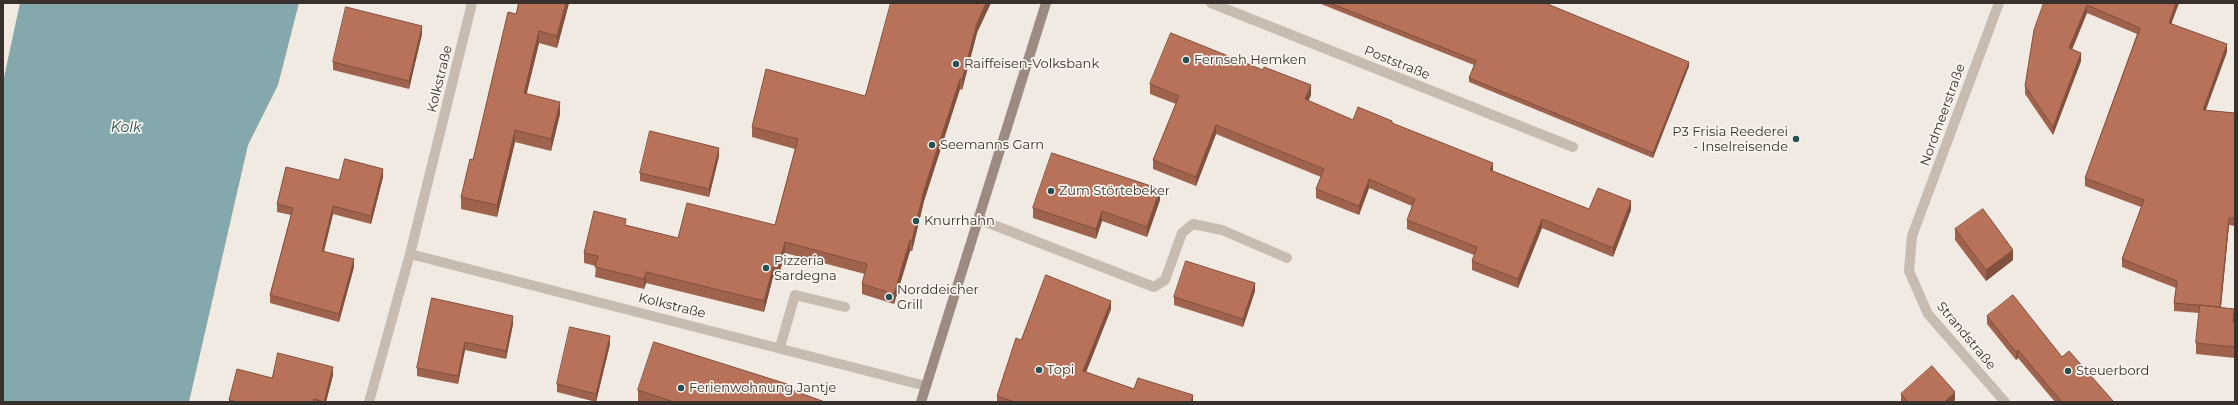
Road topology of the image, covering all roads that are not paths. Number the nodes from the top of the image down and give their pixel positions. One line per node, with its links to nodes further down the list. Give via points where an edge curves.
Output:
1 (472, 3): 8 (street, Kolkstraße)
2 (1046, 3): 6 (street)
3 (1211, 3): 5 (street, Poststraße)
4 (1999, 3): 7 (street, Nordmeerstraße)
5 (1573, 147)
6 (978, 219): 9 (street, via 1154,287 1165,280 1182,233 1193,224 1222,230); 12 (street)
7 (1912, 236): 15 (street, Strandstraße, via 1909,271 1928,314)
8 (410, 254): 11 (street, Kolkstraße); 13 (street, Kolkstraße)
9 (1287, 258)
10 (845, 307): 11 (street, via 795,295)
11 (780, 347): 12 (street, Kolkstraße)
12 (926, 386): 14 (street)
13 (368, 402)
14 (921, 402)
15 (2006, 402)

